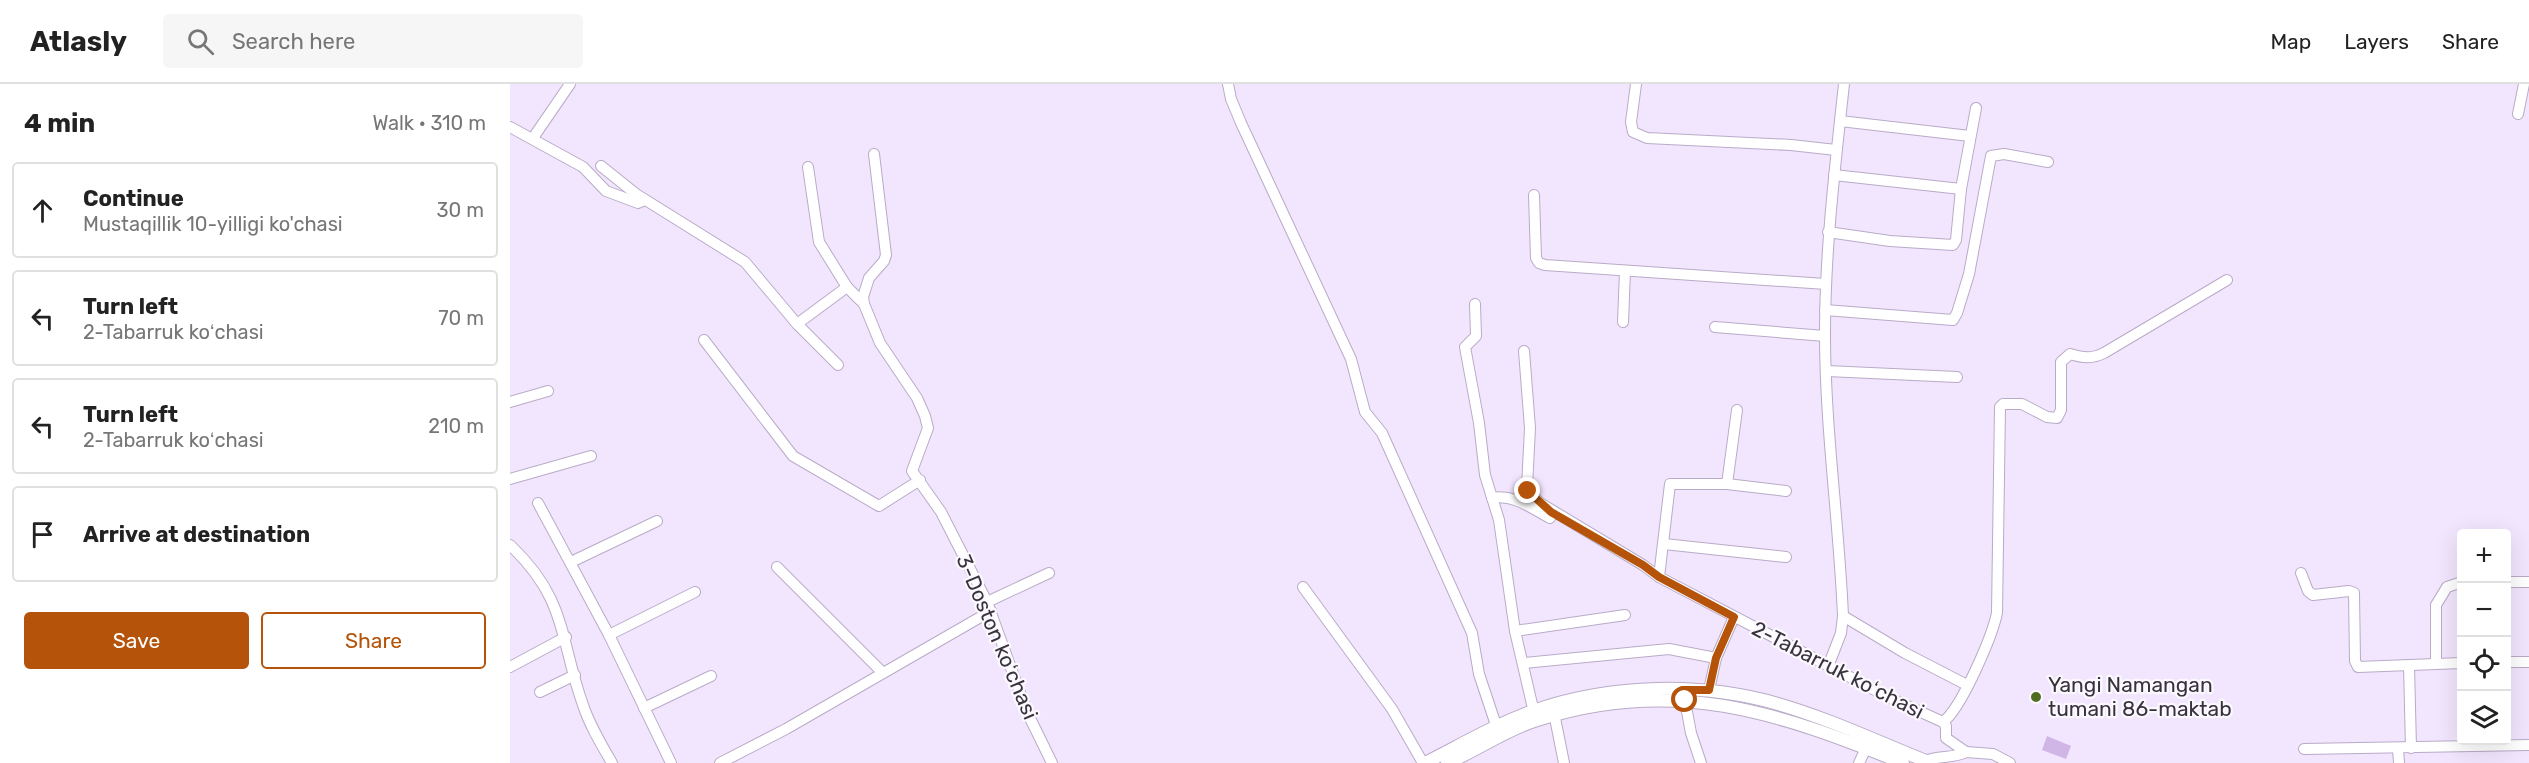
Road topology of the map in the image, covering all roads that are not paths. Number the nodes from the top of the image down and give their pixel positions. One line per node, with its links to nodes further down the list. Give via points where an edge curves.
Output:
1 (570, 84): 11 (street)
2 (1228, 84): 92 (street, via 1241,123 1351,360 1365,412 1382,433 1472,633 1479,674)
3 (1636, 84): 12 (street, via 1633,132 1647,138)
4 (2524, 84): 7 (street)
5 (1841, 85): 8 (street)
6 (1976, 108): 10 (street)
7 (2518, 114)
8 (1840, 122): 10 (street); 12 (street)
9 (510, 127): 11 (street)
10 (1970, 136): 18 (street)
11 (533, 138): 20 (street, via 583,167 606,191 638,202)
12 (1836, 150): 17 (street)
13 (874, 154): 26 (street, via 886,255 869,278)
14 (2048, 162): 28 (street, via 1995,153 1991,156 1969,274 1953,320)
15 (601, 166): 20 (street)
16 (808, 167): 25 (street, 3-Doston koʻchasi, via 819,242)
17 (1834, 175): 18 (street); 21 (street)
18 (1961, 189): 21 (street, via 1953,245)
19 (1534, 195): 22 (street, via 1539,263)
20 (645, 200): 30 (street, via 745,262)
21 (1828, 232): 24 (street)
22 (1625, 272): 24 (street); 29 (street)
23 (2228, 280): 84 (street, via 2104,353 2083,358 2070,354 2061,362 2061,410 2057,418 2022,404 2000,407 1997,613)
24 (1826, 284): 28 (street)
25 (846, 287): 26 (street, 3-Doston koʻchasi); 30 (street)
26 (864, 304): 43 (street, 3-Doston koʻchasi, via 880,343 925,416 928,428 912,471)
27 (1474, 304): 46 (street, via 1476,336 1465,347)
28 (1826, 310): 32 (street)
29 (1623, 322)
30 (797, 324): 35 (street)
31 (1715, 327): 32 (street)
32 (1825, 336): 36 (street)
33 (704, 340): 43 (street, via 793,456 879,506)
34 (1524, 351): 55 (street, 2-Tabarruk koʻchasi, via 1530,437 1528,491 1551,512)
35 (838, 365)
36 (1827, 370): 37 (street); 67 (street)
37 (1957, 377)
38 (548, 391): 39 (street)
39 (510, 402)
40 (1737, 410): 44 (street)
41 (591, 456): 42 (street)
42 (510, 479)
43 (920, 480): 65 (street, 3-Doston koʻchasi, via 941,512)
44 (1727, 484): 45 (street); 49 (street, via 1670,484)
45 (1786, 491)
46 (1492, 498): 55 (street, 2-Tabarruk koʻchasi, via 1512,497); 69 (street, via 1499,520)
47 (538, 504): 54 (street)
48 (657, 521): 54 (street)
49 (1664, 544): 52 (street); 59 (street)
50 (510, 545): 51 (street)
51 (520, 554): 53 (street); 71 (street, via 546,587)
52 (1786, 557)
53 (510, 561)
54 (571, 562): 70 (street)
55 (1643, 565): 59 (street, 2-Tabarruk koʻchasi)
56 (777, 567): 81 (street)
57 (1049, 573): 65 (street)
58 (2301, 573): 79 (street, via 2313,595 2354,593 2358,667)
59 (1659, 577): 68 (street, 2-Tabarruk koʻchasi)
60 (2511, 582): 61 (street)
61 (2529, 582)
62 (2459, 583): 78 (street, via 2447,587 2436,605)
63 (1303, 587): 104 (street, via 1392,709)
64 (695, 592): 70 (street)
65 (989, 607): 81 (street); 103 (street, 3-Doston koʻchasi, via 1027,712)
66 (1625, 615): 69 (street)
67 (1843, 616): 77 (street); 84 (street)
68 (1734, 617): 72 (street, 2-Tabarruk koʻchasi); 77 (street, 2-Tabarruk koʻchasi)
69 (1515, 631): 75 (street)
70 (609, 635): 88 (street)
71 (566, 638): 80 (street); 82 (street)
72 (1716, 658): 75 (street, via 1669,649); 85 (street, 2-Tabarruk koʻchasi)
73 (2511, 662): 74 (street)
74 (2529, 662)
75 (1522, 663): 90 (street)
76 (2457, 663): 78 (street)
77 (1829, 664): 91 (street, 2-Tabarruk koʻchasi)
78 (2436, 664): 79 (street)
79 (2409, 666): 95 (street)
80 (510, 667)
81 (882, 672): 102 (street)
82 (575, 675): 86 (street); 100 (street, via 587,715)
83 (711, 675): 88 (street)
84 (1967, 685): 91 (street, via 1950,717)
85 (1709, 690): 87 (main road); 99 (main road, via 1778,704)
86 (540, 692)
87 (1684, 695): 89 (main road, via 1621,691); 94 (main road, via 1767,714); 107 (street)
88 (644, 708): 101 (street)
89 (1553, 710): 90 (main road); 106 (street)
90 (1535, 715): 92 (main road); 105 (main road)
91 (1943, 722): 98 (street, via 1946,738)
92 (1497, 728): 104 (main road)
93 (2529, 745): 95 (street)
94 (1866, 748): 108 (street); 109 (main road)
95 (2411, 748): 97 (street)
96 (2304, 749): 97 (street)
97 (2398, 749): 111 (street)
98 (1966, 752): 99 (street, via 1955,757 1936,756); 110 (street, via 1993,754)
99 (1928, 762)
100 (612, 763)
101 (671, 763)
102 (720, 763)
103 (1052, 763)
104 (1424, 763)
105 (1447, 763)
106 (1564, 763)
107 (1701, 763)
108 (1859, 763)
109 (1903, 763)
110 (2010, 763)
111 (2399, 763)

